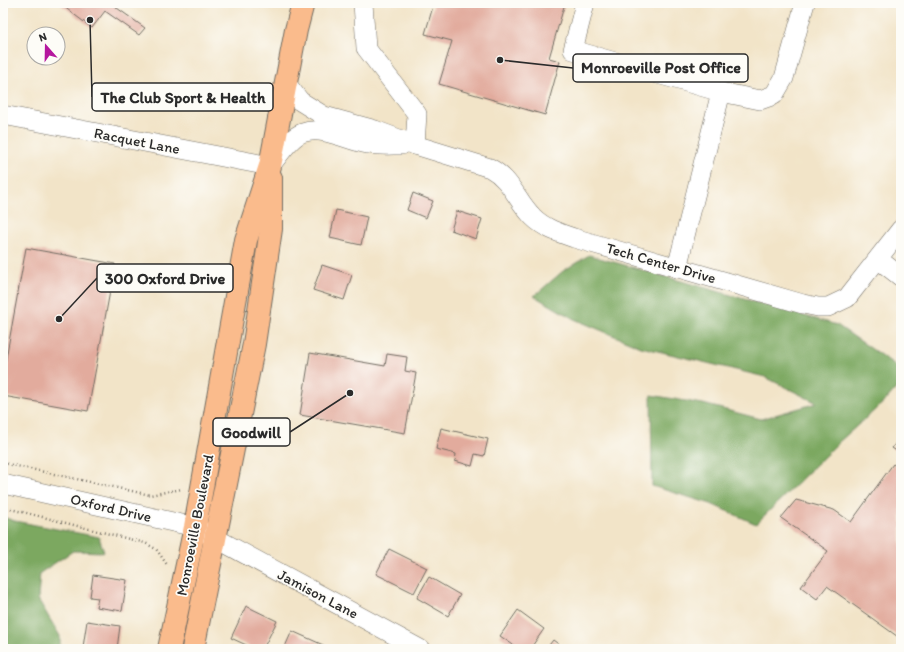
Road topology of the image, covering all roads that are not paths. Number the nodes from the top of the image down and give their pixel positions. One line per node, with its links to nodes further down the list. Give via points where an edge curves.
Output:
1 (303, 3): 5 (main road, Monroeville Boulevard)
2 (363, 3): 8 (street, via 366,48 417,114)
3 (585, 3): 6 (street, via 574,50)
4 (805, 3): 6 (street, via 784,78 774,95 760,100)
5 (285, 82): 8 (street, Tech Center Drive, via 300,101 324,116 375,130); 9 (main road, Monroeville Boulevard)
6 (722, 92): 12 (street)
7 (3, 115): 9 (street, Racquet Lane)
8 (415, 146): 9 (street, Tech Center Drive, via 367,144 312,131 301,133 290,141); 12 (street, Tech Center Drive, via 472,162 499,173 509,182 534,217 552,230)
9 (270, 166): 15 (main road, Monroeville Boulevard, via 246,240); 16 (main road, Monroeville Boulevard, via 270,235 254,344)
10 (901, 229): 11 (street, Tech Center Drive)
11 (878, 259): 12 (street, Tech Center Drive, via 846,298 823,307 803,304); 13 (street)
12 (677, 268)
13 (901, 277)
14 (3, 484): 15 (street, Oxford Drive)
15 (195, 527): 16 (street, Oxford Drive); 17 (main road, Monroeville Boulevard)
16 (216, 539): 18 (main road, Monroeville Boulevard); 19 (street, Jamison Lane)
17 (169, 649)
18 (193, 649)
19 (420, 649)

